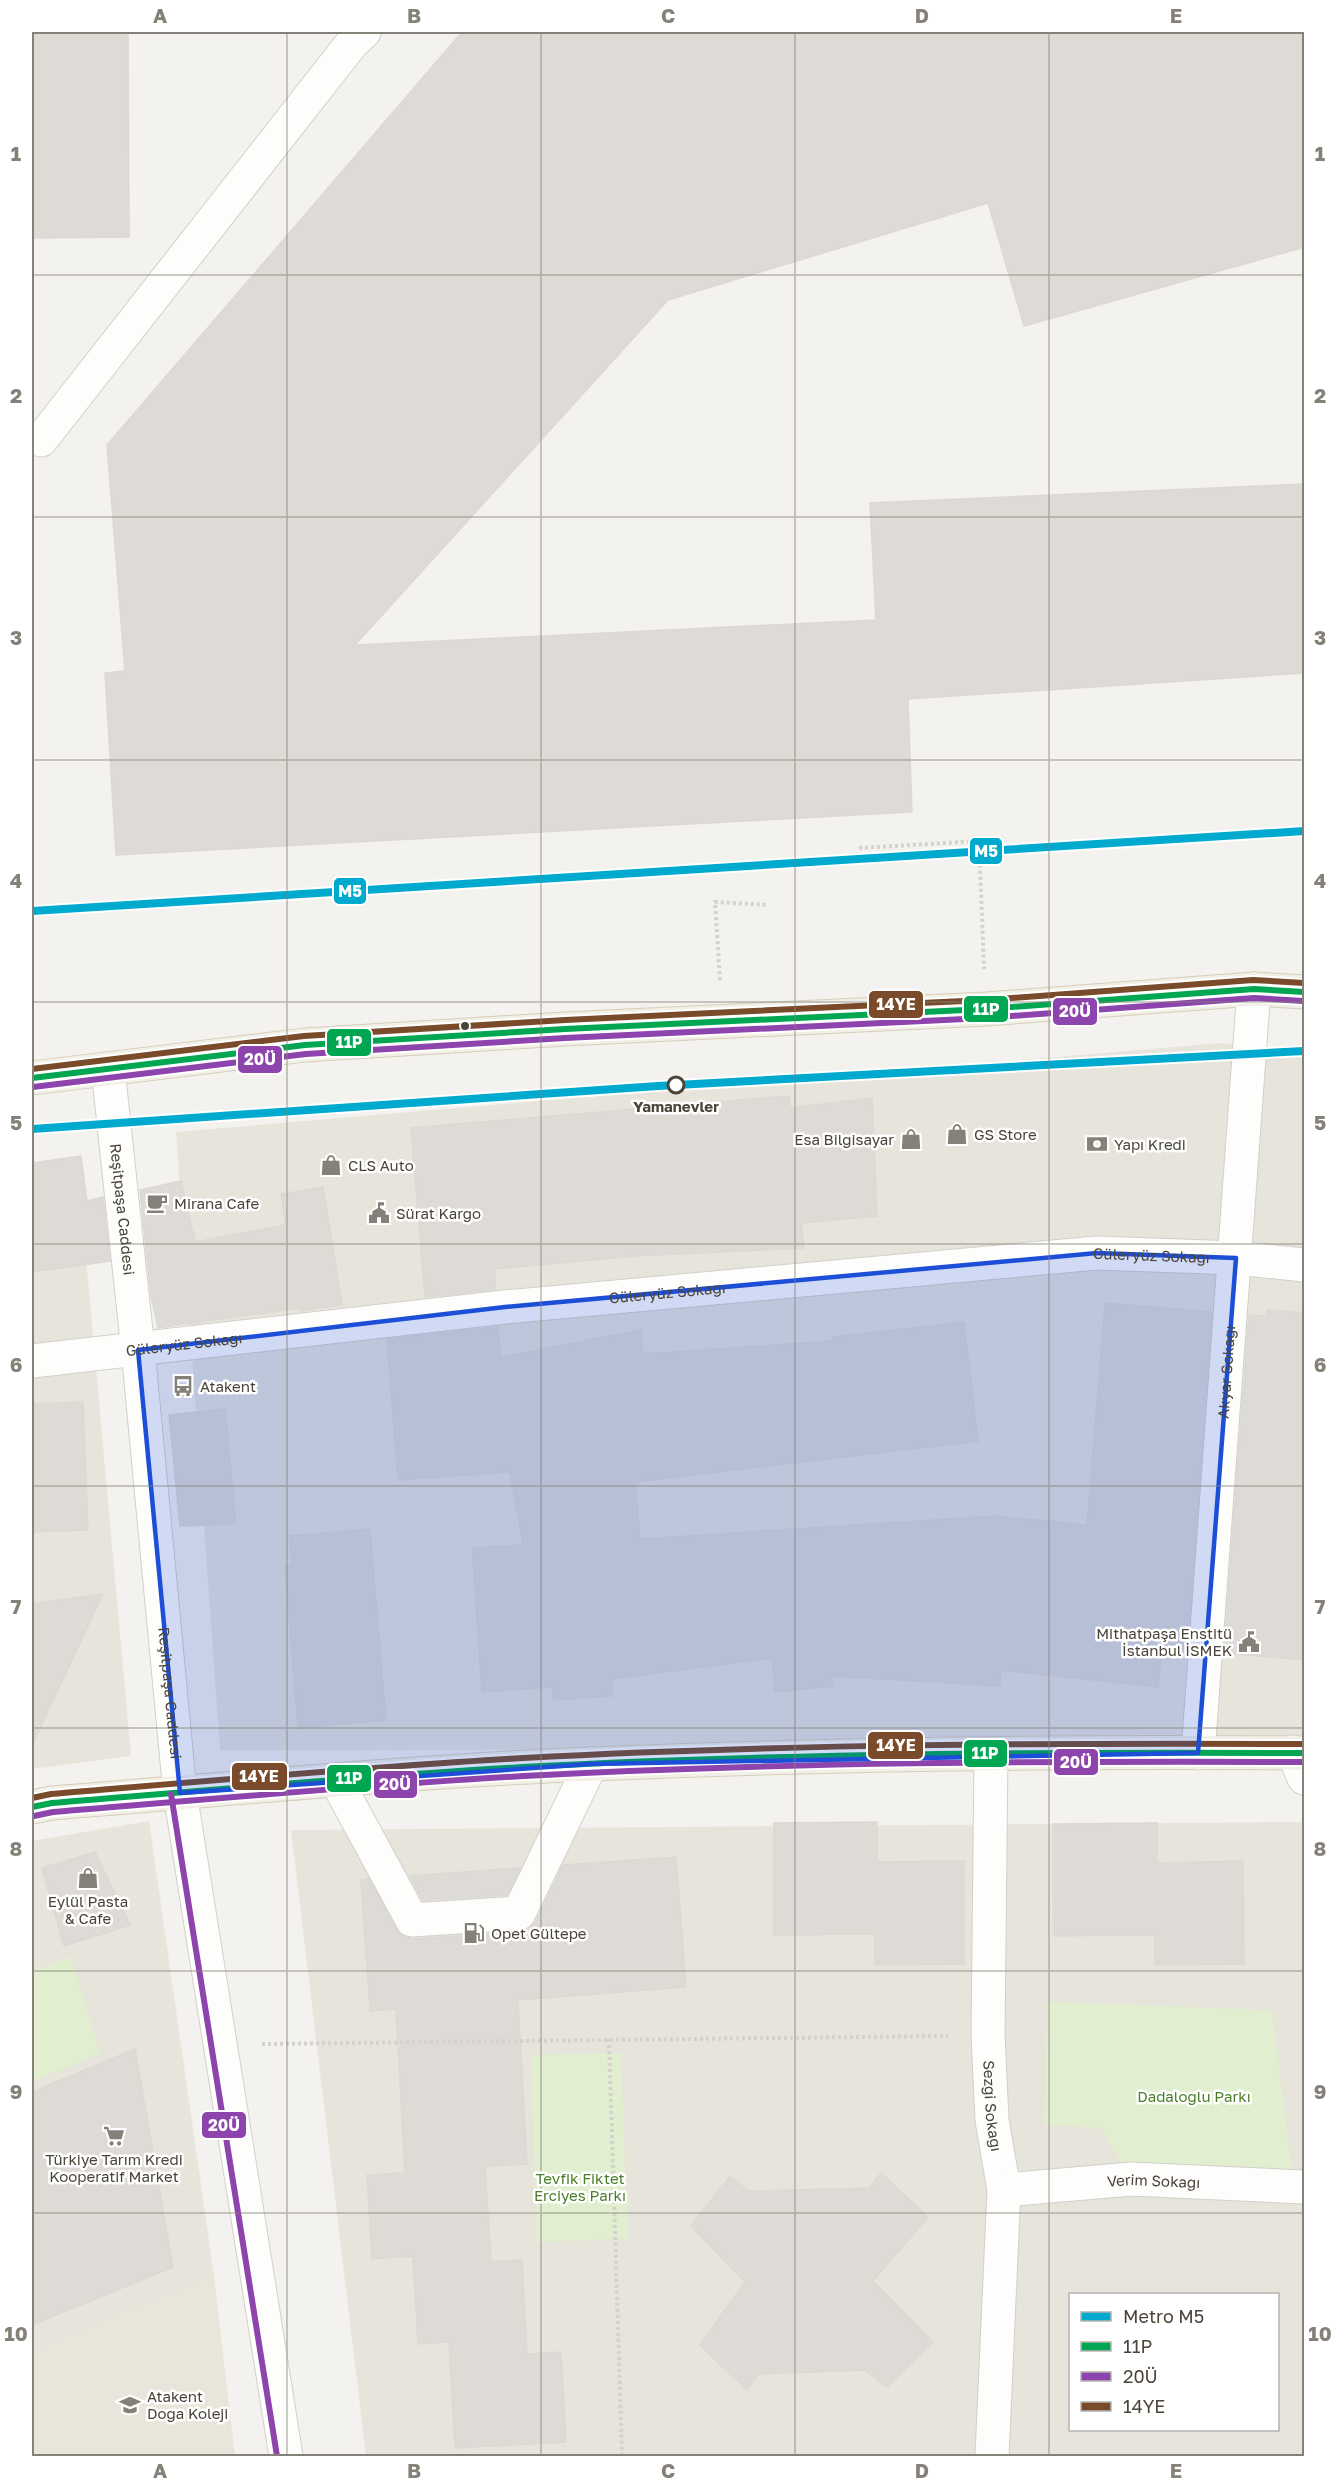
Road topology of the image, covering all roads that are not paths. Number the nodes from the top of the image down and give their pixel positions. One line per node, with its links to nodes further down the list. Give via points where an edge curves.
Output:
1 (364, 32): 2 (street)
2 (41, 440)
3 (1254, 989): 4 (main road); 5 (main road, via 986,1009 305,1045); 7 (street, Akyar Sokağı)
4 (1305, 992)
5 (108, 1068): 6 (main road); 9 (street, Reşitpaşa Caddesi)
6 (32, 1078)
7 (1236, 1258): 8 (street, Güleryüz Sokağı); 9 (street, Güleryüz Sokağı, via 1073,1255 505,1307); 11 (street, Akyar Sokağı)
8 (1305, 1265)
9 (138, 1350): 10 (street, Güleryüz Sokağı); 16 (street, Reşitpaşa Caddesi)
10 (32, 1361)
11 (1198, 1753): 12 (main road); 13 (main road)
12 (991, 1754): 14 (main road); 19 (street, Sezgi Sokağı, via 988,2035 992,2120)
13 (1301, 1761)
14 (591, 1764): 15 (main road); 15 (street, via 519,1913 412,1920)
15 (336, 1780): 16 (main road)
16 (180, 1793): 17 (main road); 20 (street, Reşitpaşa Caddesi)
17 (32, 1807)
18 (1305, 2187): 19 (street, Verim Sokağı, via 1131,2179)
19 (1004, 2190): 21 (street, Sezgi Sokağı)
20 (286, 2457)
21 (992, 2457)

